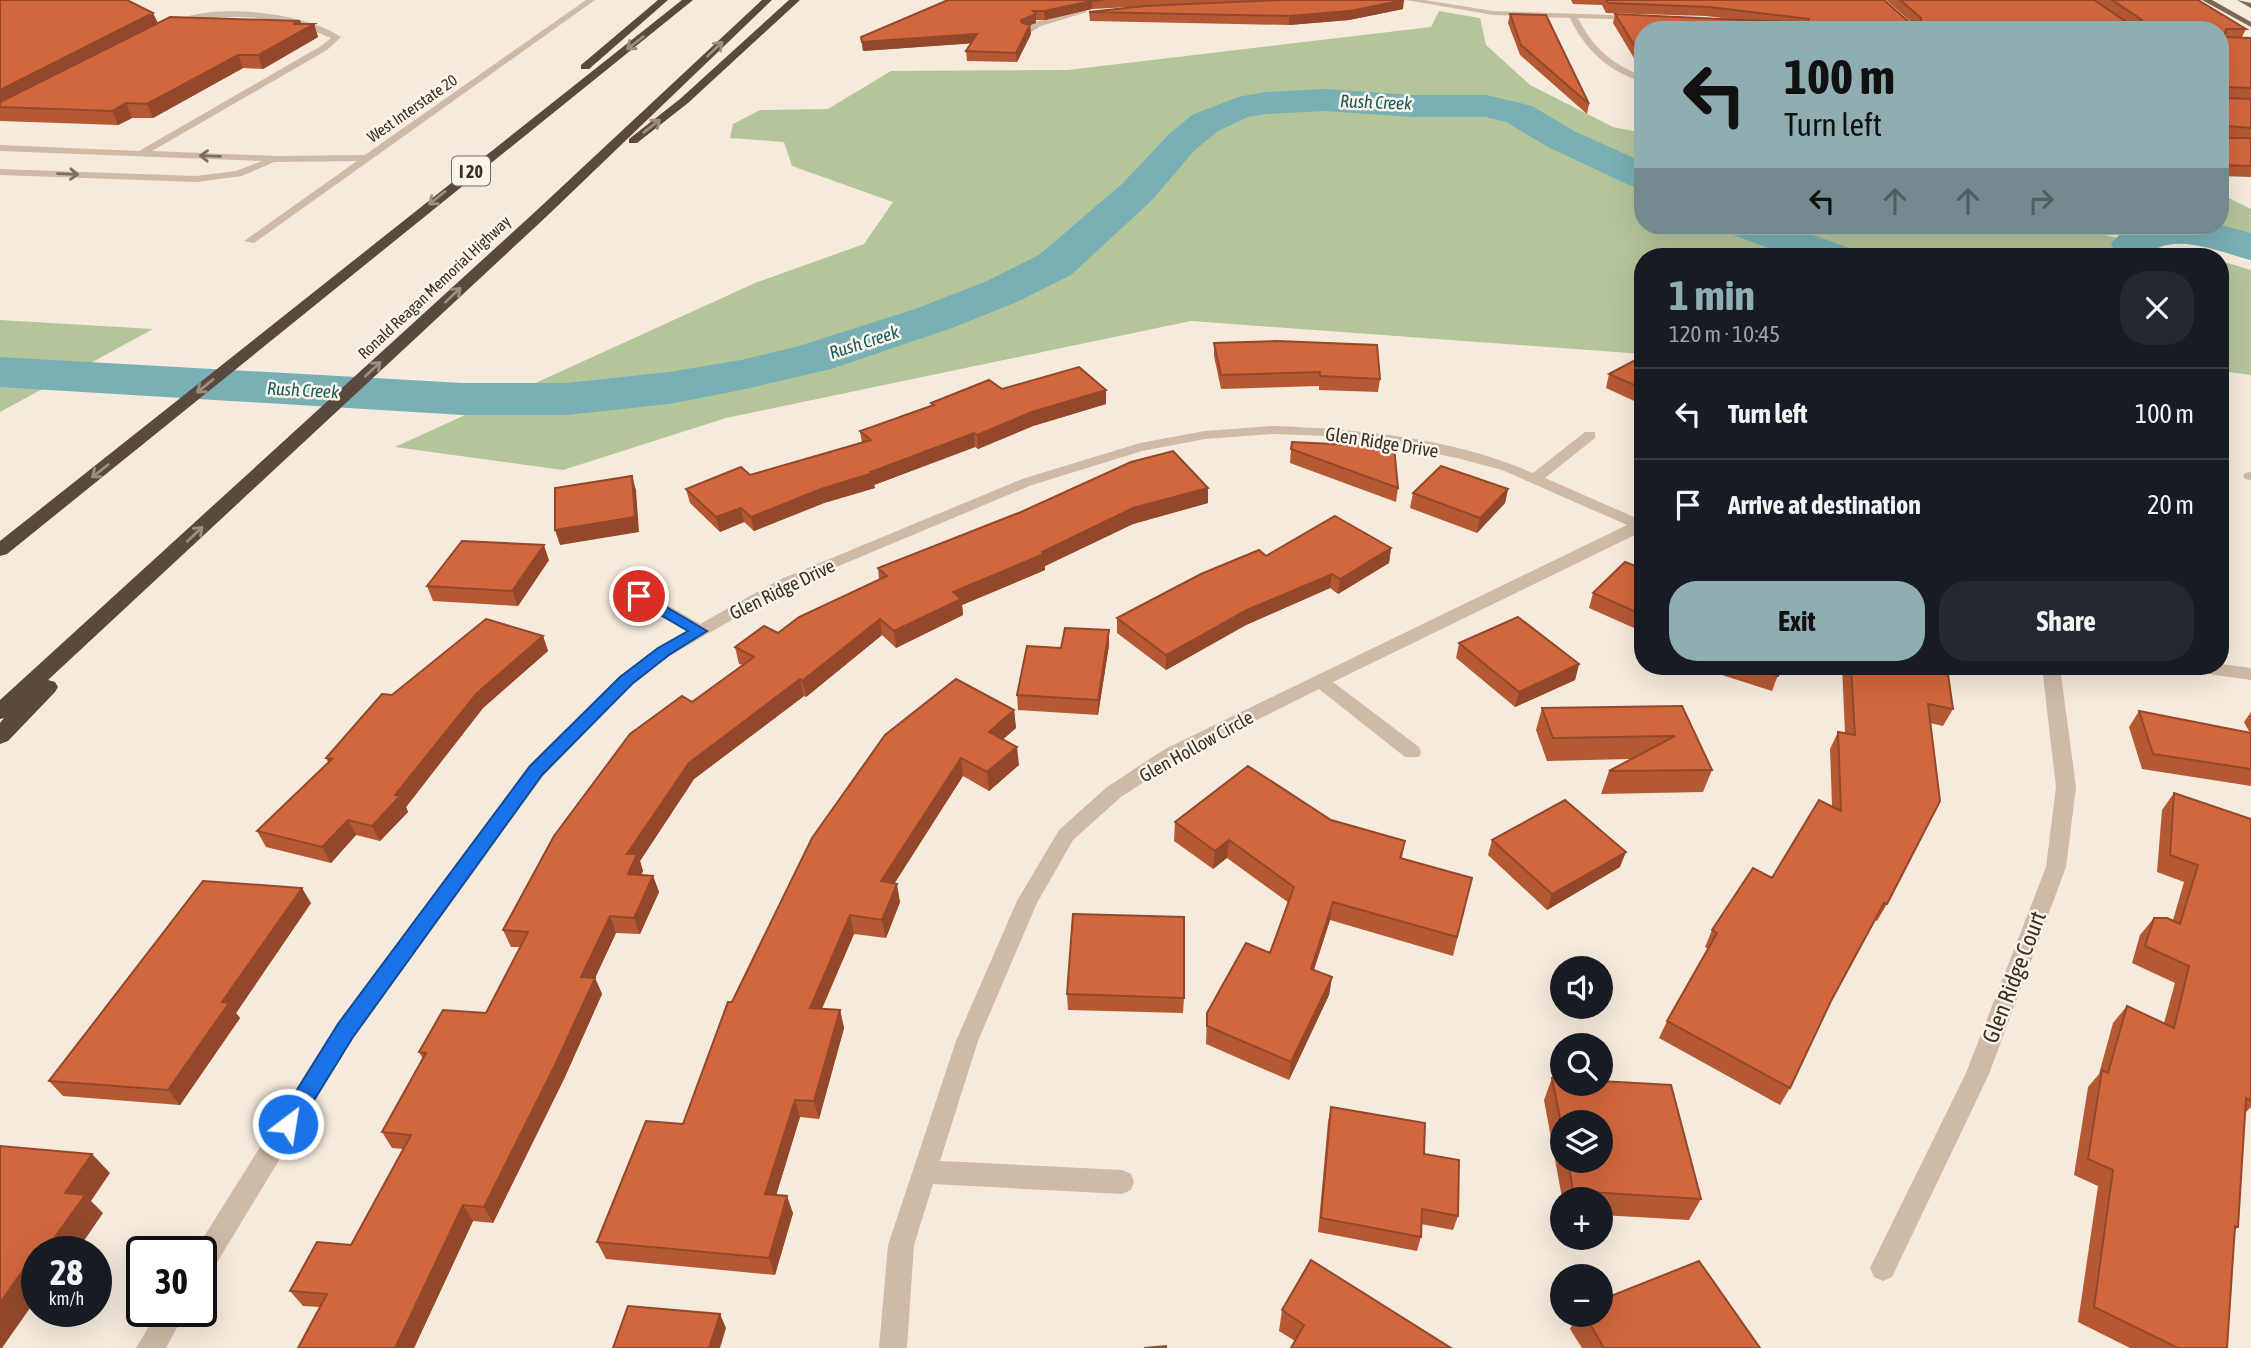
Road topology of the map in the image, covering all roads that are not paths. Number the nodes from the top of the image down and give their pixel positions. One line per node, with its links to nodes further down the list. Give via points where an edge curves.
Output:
1 (591, 0): 20 (street, West Interstate 20)
2 (663, 0): 17 (highway, via 608,44)
3 (688, 0): 17 (highway, I 20, one-way to 17)
4 (767, 0): 23 (highway, Ronald Reagan Memorial Highway, one-way to 4)
5 (795, 0): 23 (highway, one-way to 5, via 684,101)
6 (1410, 0): 11 (street, via 1466,10)
7 (2206, 0): 13 (main road)
8 (2241, 0): 9 (main road)
9 (2251, 6)
10 (1091, 9): 15 (street)
11 (1573, 17): 12 (street); 16 (street, via 1582,38 1604,60)
12 (1641, 19)
13 (2251, 25)
14 (164, 29): 19 (street, via 206,14 235,12 320,29 337,37)
15 (1028, 30)
16 (1634, 75)
17 (515, 135): 29 (highway, I 20, one-way to 29)
18 (0, 148): 19 (street)
19 (142, 153): 21 (street, one-way to 19)
20 (367, 158): 21 (street); 24 (street, West Interstate 20)
21 (278, 159): 22 (street, one-way to 21, via 196,179 238,174)
22 (0, 172)
23 (541, 214): 30 (highway, Ronald Reagan Memorial Highway, one-way to 23)
24 (250, 241)
25 (1590, 435): 26 (street)
26 (1535, 479): 27 (street, Glen Ridge Drive); 32 (street, Glen Ridge Drive, via 1459,454 1351,433 1273,430 1153,444 1014,488 785,583)
27 (1634, 523)
28 (1634, 529): 36 (street, Glen Hollow Circle)
29 (0, 550)
30 (175, 552): 37 (highway, Ronald Reagan Memorial Highway); 38 (highway)
31 (639, 596): 32 (street)
32 (699, 631): 42 (street, Glen Ridge Drive, via 626,680 536,771 345,1031)
33 (2229, 671): 34 (street)
34 (2251, 674)
35 (2052, 675): 43 (street, Glen Ridge Court, via 2066,787 2056,867 1977,1074)
36 (1320, 681): 39 (street); 40 (street, Glen Hollow Circle, via 1172,754 1114,793 1066,835 1027,901 973,1029)
37 (0, 712)
38 (0, 736)
39 (1412, 752)
40 (925, 1172): 41 (street); 46 (street, Glen Hollow Circle, via 901,1245)
41 (1122, 1182)
42 (217, 1239)
43 (1883, 1268)
44 (163, 1327): 45 (street)
45 (150, 1348)
46 (893, 1348)

